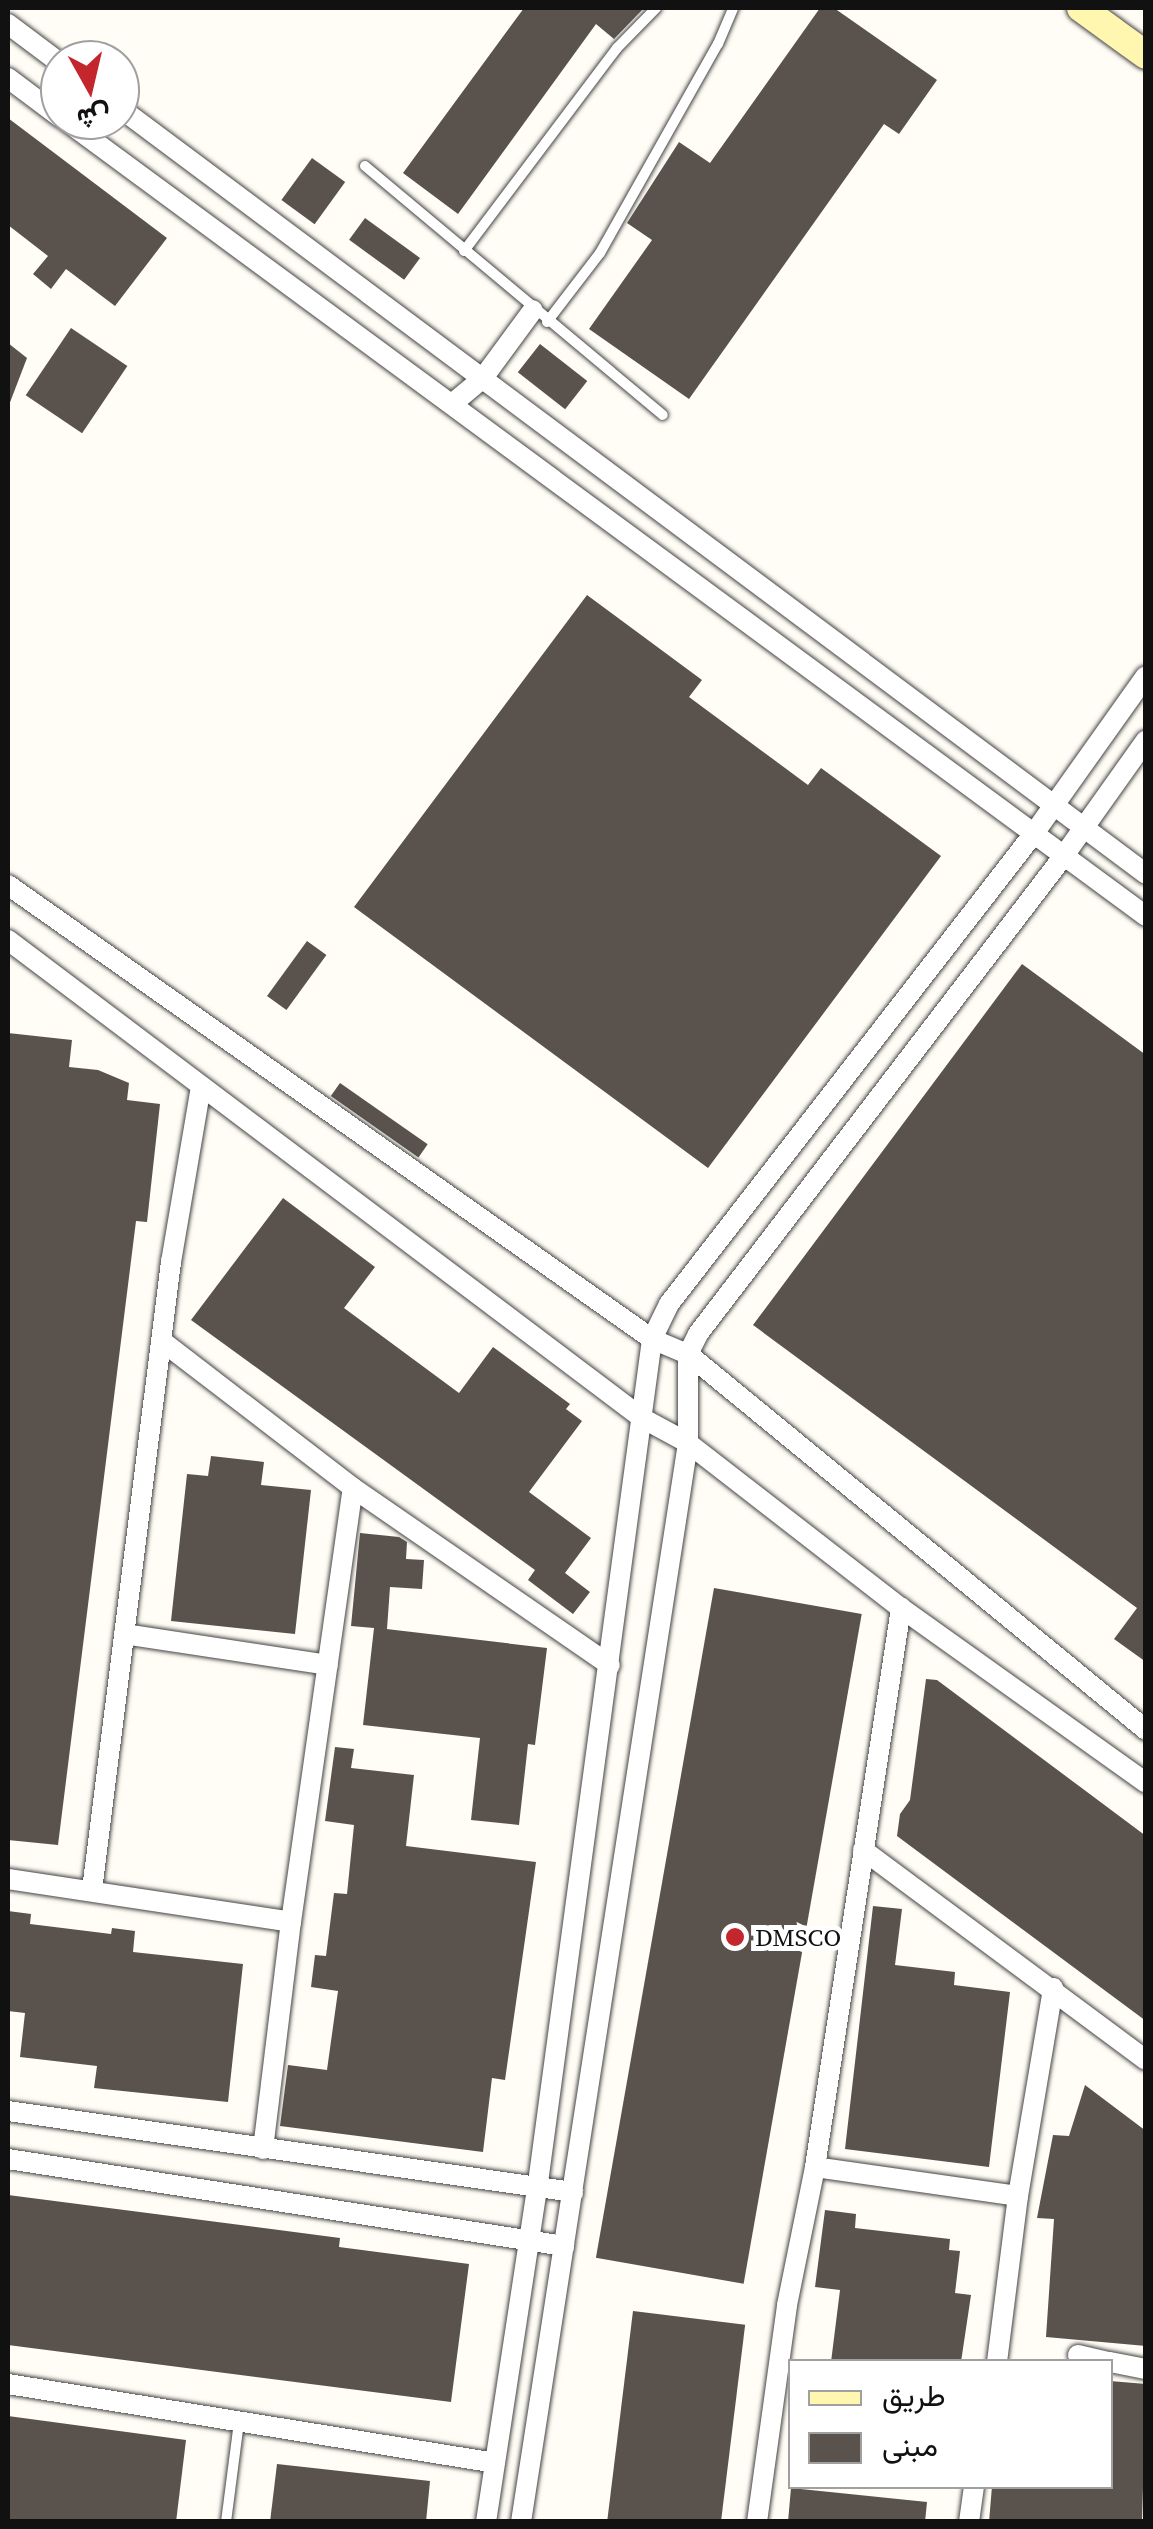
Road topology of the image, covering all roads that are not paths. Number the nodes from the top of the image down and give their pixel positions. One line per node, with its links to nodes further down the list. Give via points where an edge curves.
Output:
1 (656, 8): 12 (lane, via 618,48)
2 (733, 8): 13 (lane, via 600,253)
3 (1084, 8): 6 (main road)
4 (8, 24): 5 (street)
5 (40, 49)
6 (1146, 56)
7 (8, 78): 8 (street)
8 (40, 102)
9 (140, 123): 14 (street)
10 (92, 140): 15 (street)
11 (364, 166): 12 (lane)
12 (464, 251): 13 (lane)
13 (540, 316): 14 (street); 16 (lane)
14 (484, 378): 15 (street); 19 (street)
15 (452, 404): 21 (street)
16 (663, 415)
17 (1146, 676): 19 (street)
18 (1146, 740): 20 (street)
19 (1052, 802): 20 (street); 21 (street)
20 (1081, 827): 22 (street); 23 (street)
21 (1034, 832): 22 (street); 28 (street, via 670,1304)
22 (1063, 857): 25 (street); 30 (street)
23 (1146, 874)
24 (8, 890): 28 (street)
25 (1146, 916)
26 (8, 940): 27 (street)
27 (201, 1087): 29 (street); 31 (street)
28 (652, 1340): 30 (street); 31 (street)
29 (163, 1342): 33 (street); 35 (street)
30 (688, 1354): 32 (street); 38 (street)
31 (642, 1418): 32 (street); 37 (street)
32 (688, 1443): 34 (street); 51 (street)
33 (354, 1488): 36 (street); 37 (street)
34 (901, 1608): 39 (street); 40 (street)
35 (124, 1634): 36 (street); 42 (street)
36 (328, 1665): 43 (street)
37 (610, 1665): 50 (street)
38 (1146, 1730)
39 (1146, 1783)
40 (863, 1850): 44 (street); 49 (street)
41 (8, 1879): 42 (street)
42 (92, 1890): 43 (street)
43 (291, 1922): 47 (street)
44 (1053, 1988): 45 (street); 52 (street)
45 (1146, 2060)
46 (8, 2111): 47 (street)
47 (264, 2149): 50 (street)
48 (8, 2159): 53 (street)
49 (815, 2167): 52 (street); 62 (street, via 787,2305)
50 (536, 2190): 51 (street); 53 (street)
51 (573, 2192): 54 (street)
52 (1018, 2196): 56 (street)
53 (529, 2238): 54 (street); 63 (street)
54 (564, 2246): 67 (street)
55 (1078, 2356): 57 (street)
56 (998, 2359)
57 (1094, 2359)
58 (1113, 2363): 59 (street)
59 (1146, 2369)
60 (8, 2384): 61 (street)
61 (240, 2422): 63 (street); 65 (lane)
62 (781, 2435): 68 (street)
63 (495, 2464): 66 (street)
64 (974, 2489): 69 (street)
65 (226, 2522)
66 (486, 2522)
67 (522, 2522)
68 (757, 2522)
69 (969, 2522)

